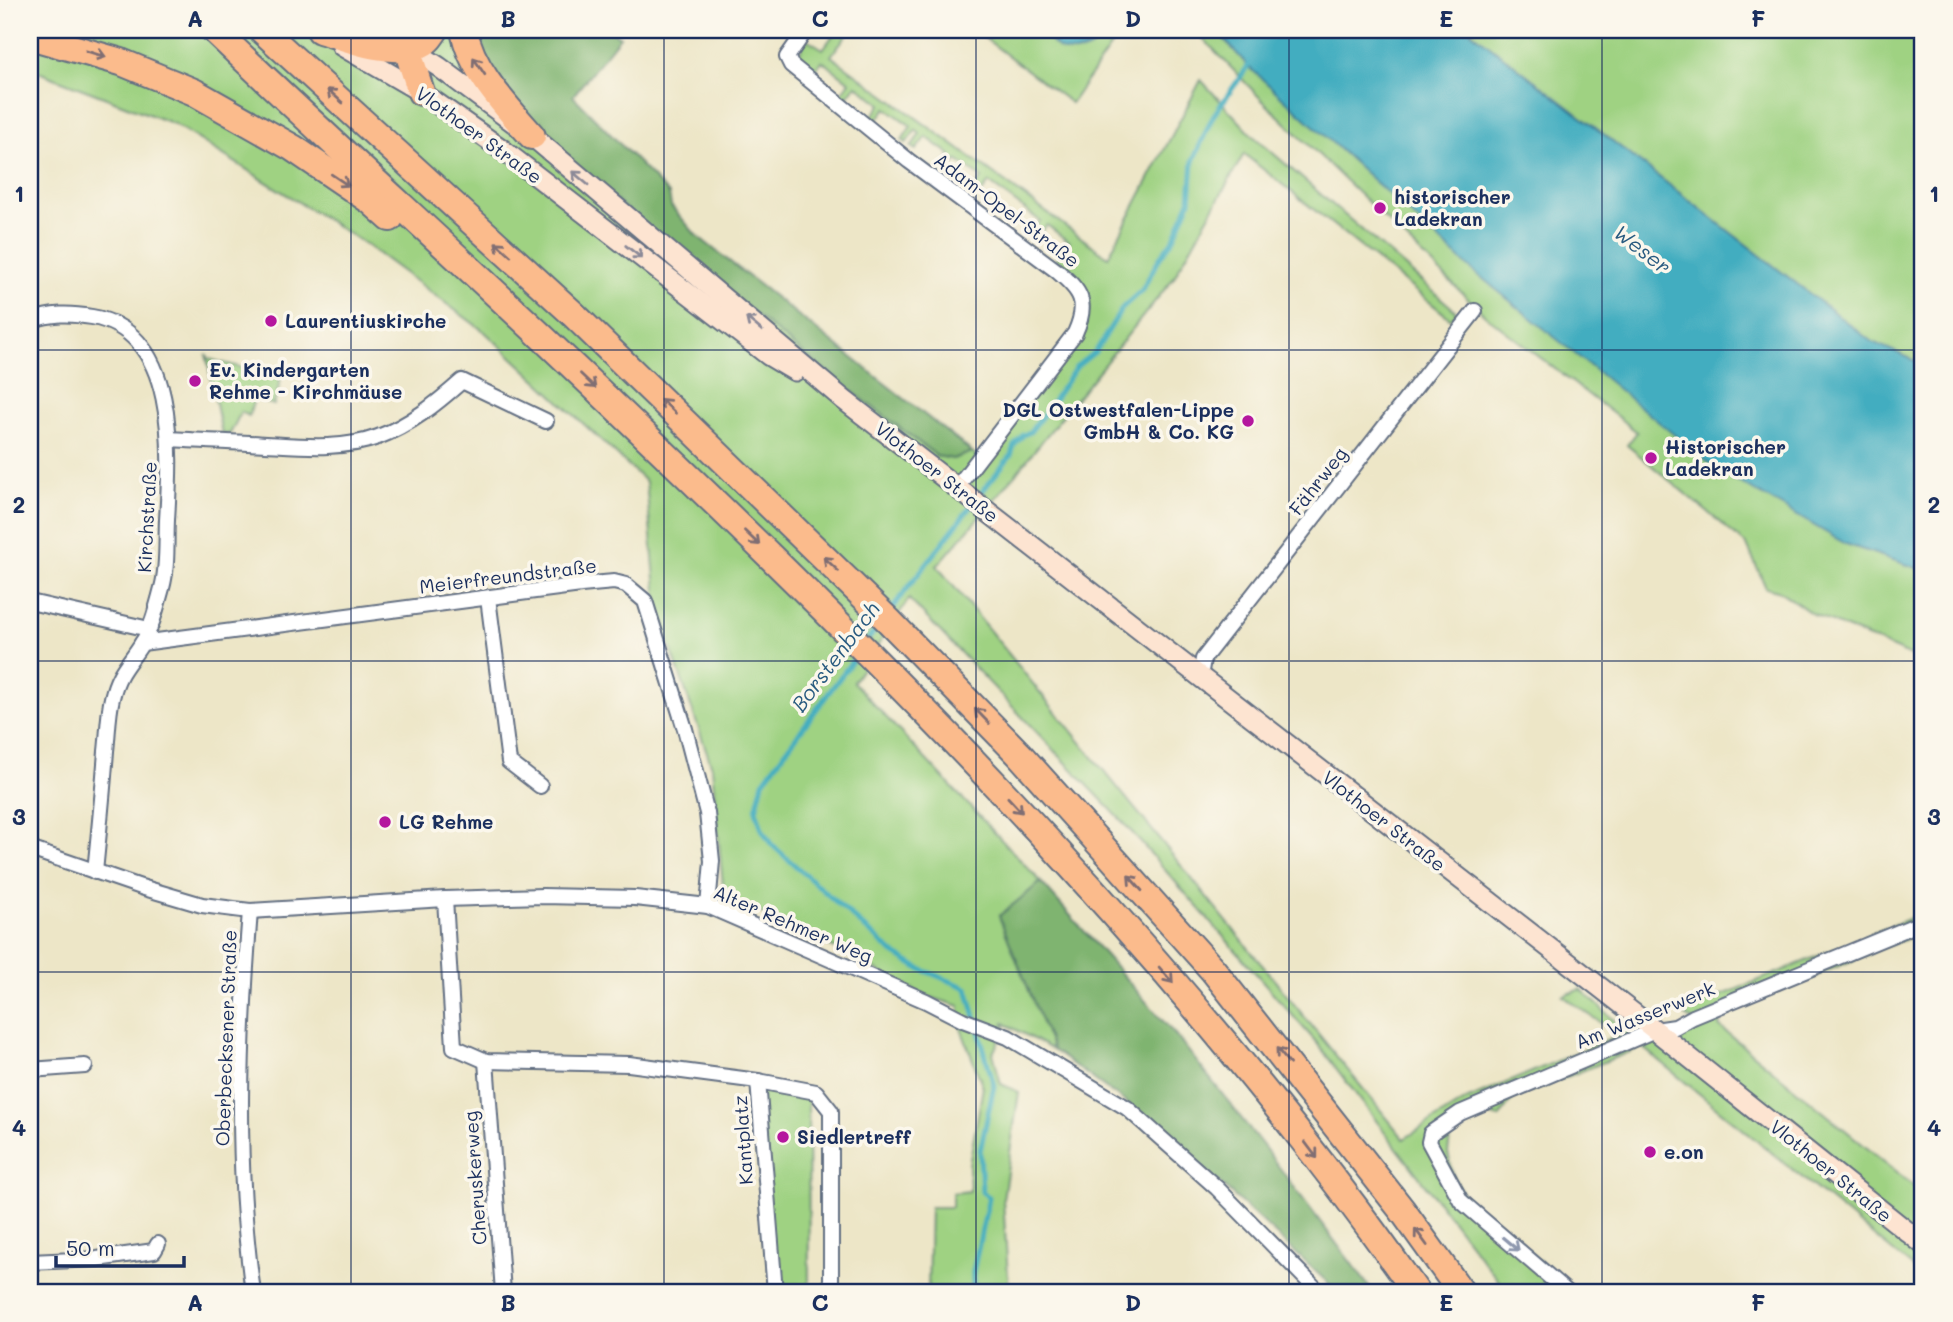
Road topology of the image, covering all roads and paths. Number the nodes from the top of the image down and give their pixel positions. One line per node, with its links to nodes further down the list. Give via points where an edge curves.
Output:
1 (214, 30): 15 (highway)
2 (262, 30): 45 (highway, one-way to 2, via 1213,970 1019,754 572,313)
3 (311, 30): 11 (main road, Vlothoer Straße)
4 (320, 30): 10 (highway, via 370,45)
5 (382, 30): 10 (main road, Vlothoer Straße)
6 (435, 30): 10 (highway, via 418,46)
7 (464, 30): 12 (highway, one-way to 7, via 468,50)
8 (806, 30): 19 (street, Adam-Opel-Straße, via 790,51 791,65 909,161 1057,271 1082,297 1075,333)
9 (30, 36): 15 (highway, one-way to 15, via 121,62 194,92 293,149 371,201 477,297)
10 (407, 38): 11 (highway); 12 (main road, Vlothoer Straße)
11 (421, 92): 16 (main road, Vlothoer Straße, one-way to 16, via 768,355)
12 (532, 136): 16 (main road, Vlothoer Straße, one-way to 12)
13 (1475, 311): 23 (street, Fährweg, via 1203,659)
14 (30, 321): 18 (street, Kirchstraße, via 66,313 107,320 131,334 152,363 167,412)
15 (539, 334): 44 (highway, one-way to 44, via 861,645 1072,867 1287,1119)
16 (844, 400): 19 (main road, Vlothoer Straße)
17 (546, 421): 18 (street, via 462,381 404,425 349,444)
18 (169, 439): 22 (street, Kirchstraße, via 163,586)
19 (957, 487): 23 (main road, Vlothoer Straße)
20 (488, 598): 22 (street, Meierfreundstraße); 24 (street, via 509,762); 28 (street, Meierfreundstraße, via 614,582 626,585 645,601 707,813 712,861)
21 (30, 602): 22 (street)
22 (146, 636): 26 (street, Kirchstraße, via 122,667 111,699)
23 (1200, 677): 31 (main road, Vlothoer Straße)
24 (540, 786)
25 (30, 849): 26 (street, Alter Rehmer Weg)
26 (95, 872): 29 (street, Alter Rehmer Weg, via 202,905)
27 (444, 899): 28 (street, Alter Rehmer Weg, via 635,898); 29 (street, Alter Rehmer Weg); 32 (street, via 454,1047)
28 (708, 906): 43 (street, Alter Rehmer Weg, via 1008,1037 1127,1108 1217,1188)
29 (250, 911): 39 (street, Oberbecksener Straße, via 240,1097)
30 (1923, 922): 31 (street, Am Wasserwerk, via 1675,1027)
31 (1655, 1030): 37 (main road, Vlothoer Straße); 46 (street, Am Wasserwerk, one-way to 46, via 1460,1113 1431,1133 1429,1142 1461,1202)
32 (486, 1061): 35 (street, via 628,1063); 40 (street, Cheruskerweg)
33 (85, 1066): 34 (street)
34 (30, 1070)
35 (758, 1082): 41 (street, Kantplatz); 42 (street, Kantplatz, via 816,1093 831,1111)
36 (158, 1244): 38 (street, via 154,1251)
37 (1923, 1244)
38 (30, 1262)
39 (253, 1292)
40 (503, 1292)
41 (775, 1292)
42 (831, 1292)
43 (1319, 1292)
44 (1416, 1292)
45 (1461, 1292)
46 (1567, 1292)

